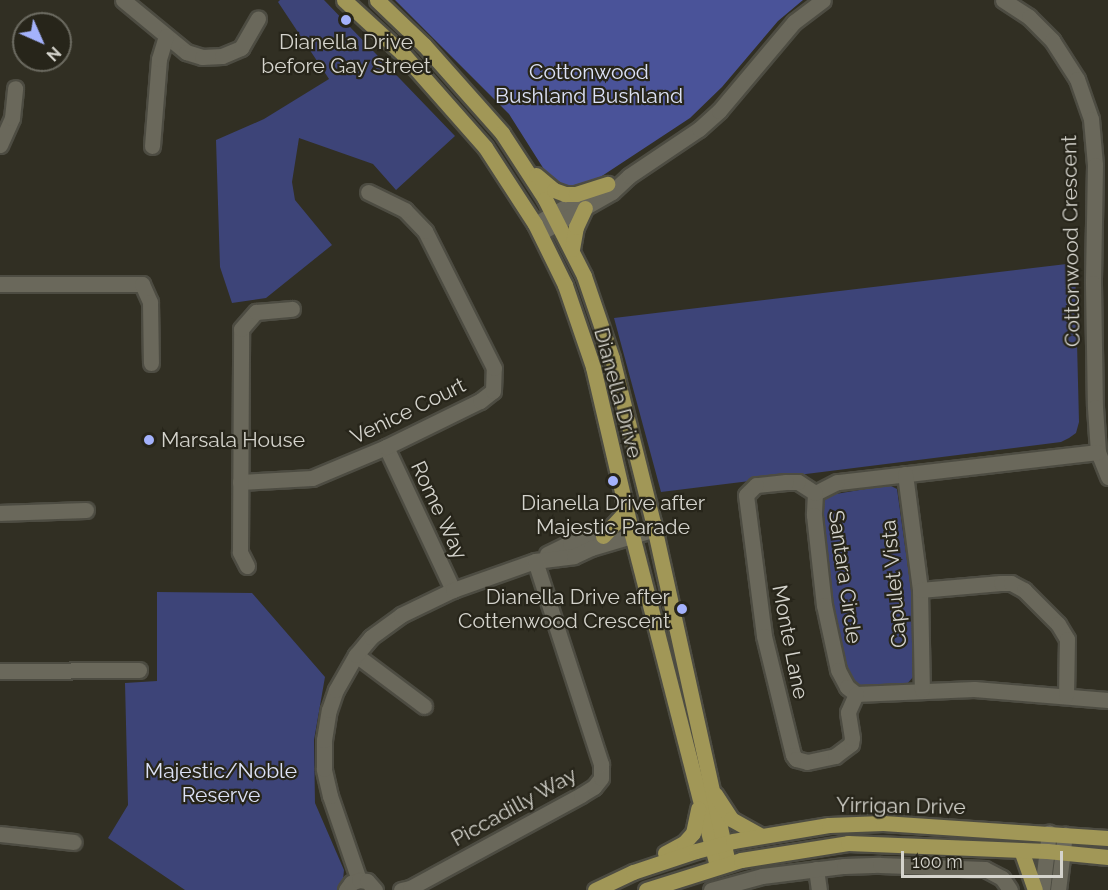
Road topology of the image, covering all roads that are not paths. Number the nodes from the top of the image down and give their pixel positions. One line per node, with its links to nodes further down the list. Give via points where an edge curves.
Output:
1 (123, 0): 7 (street)
2 (344, 0): 17 (main road, Dianella Drive, via 403,54 462,118 507,177)
3 (377, 0): 11 (main road, Dianella Drive, via 474,99)
4 (824, 0): 12 (street, via 794,22 719,111)
5 (1004, 0): 19 (street, Cottonwood Crescent, via 1052,40 1077,79 1090,119)
6 (258, 19): 7 (street, via 241,48 222,57 186,52)
7 (165, 36): 10 (street, via 159,59)
8 (15, 88): 9 (street, via 12,118)
9 (0, 145)
10 (152, 146)
11 (525, 164): 13 (main road, via 546,184 565,194); 16 (main road, Dianella Drive)
12 (629, 176): 13 (street); 15 (street)
13 (607, 184): 16 (street)
14 (368, 192): 23 (street, Venice Court, via 405,210 425,231 494,368 493,391 480,401)
15 (585, 208): 16 (street); 18 (main road)
16 (556, 218): 17 (street); 18 (main road, Dianella Drive)
17 (538, 228): 30 (main road, Dianella Drive, via 565,285 593,367)
18 (572, 249): 32 (main road, Dianella Drive, via 612,358)
19 (1100, 283): 24 (street, Cottonwood Crescent)
20 (0, 284): 22 (street, via 142,284 150,302)
21 (292, 309): 27 (street, via 256,312 241,329)
22 (151, 363)
23 (386, 447): 27 (street, Venice Court, via 312,478); 37 (street, Rome Way)
24 (1098, 453): 25 (street, Santara Circle); 26 (street, Cottonwood Crescent)
25 (905, 474): 28 (street, Santara Circle, via 837,482); 38 (street, Capulet Vista)
26 (1108, 477)
27 (240, 482): 36 (street, via 240,552)
28 (815, 494): 43 (street, Santara Circle, via 824,605 842,679); 43 (street, Monte Lane, via 798,482 786,482 756,485 746,495 764,636 796,759 807,762 835,756 851,744 848,712)
29 (86, 510): 31 (street)
30 (626, 511): 33 (main road, Dianella Drive); 34 (main road)
31 (0, 513)
32 (654, 525): 33 (street); 47 (main road, Dianella Drive)
33 (631, 532): 34 (street); 35 (street, via 574,556); 47 (main road, Dianella Drive)
34 (603, 536): 35 (street, via 570,543)
35 (539, 559): 37 (street); 64 (street, Piccadilly Way, via 601,764 601,777 581,795)
36 (247, 567)
37 (453, 590): 39 (street, via 401,615)
38 (920, 590): 42 (street, Capulet Vista); 44 (street, via 1001,583 1024,590 1058,624 1067,639)
39 (356, 655): 46 (street); 61 (street, via 329,710 324,769)
40 (139, 670): 41 (street)
41 (0, 671)
42 (922, 690): 43 (street); 44 (street)
43 (856, 694)
44 (1066, 695): 45 (street)
45 (1108, 700)
46 (424, 706)
47 (704, 792): 51 (main road, via 731,819); 54 (main road, Dianella Drive); 65 (main road, via 693,833 684,843 606,878)
48 (1049, 832): 50 (main road, Yirrigan Drive); 51 (main road, Yirrigan Drive, via 882,823 829,825); 56 (street)
49 (0, 834): 53 (street)
50 (1065, 834): 52 (main road, Yirrigan Drive); 57 (street)
51 (762, 836): 54 (main road, Yirrigan Drive)
52 (1108, 838)
53 (74, 842)
54 (717, 846): 59 (main road, Dianella Drive); 66 (main road, Yirrigan Drive, via 633,872)
55 (1021, 850): 56 (main road, Yirrigan Drive); 59 (main road, Yirrigan Drive, via 848,843 772,853); 71 (main road)
56 (1047, 851): 57 (main road, Yirrigan Drive); 72 (street)
57 (1063, 852): 58 (main road, Yirrigan Drive); 73 (street)
58 (1108, 856)
59 (722, 865): 67 (main road, Yirrigan Drive)
60 (816, 869): 68 (street, via 762,876); 69 (street); 70 (street, via 880,865 985,869 1002,878)
61 (359, 880): 62 (street); 63 (street, via 368,881)
62 (346, 890)
63 (375, 890)
64 (401, 890)
65 (590, 890)
66 (595, 890)
67 (646, 890)
68 (711, 890)
69 (819, 890)
70 (1010, 890)
71 (1035, 890)
72 (1042, 890)
73 (1058, 890)

